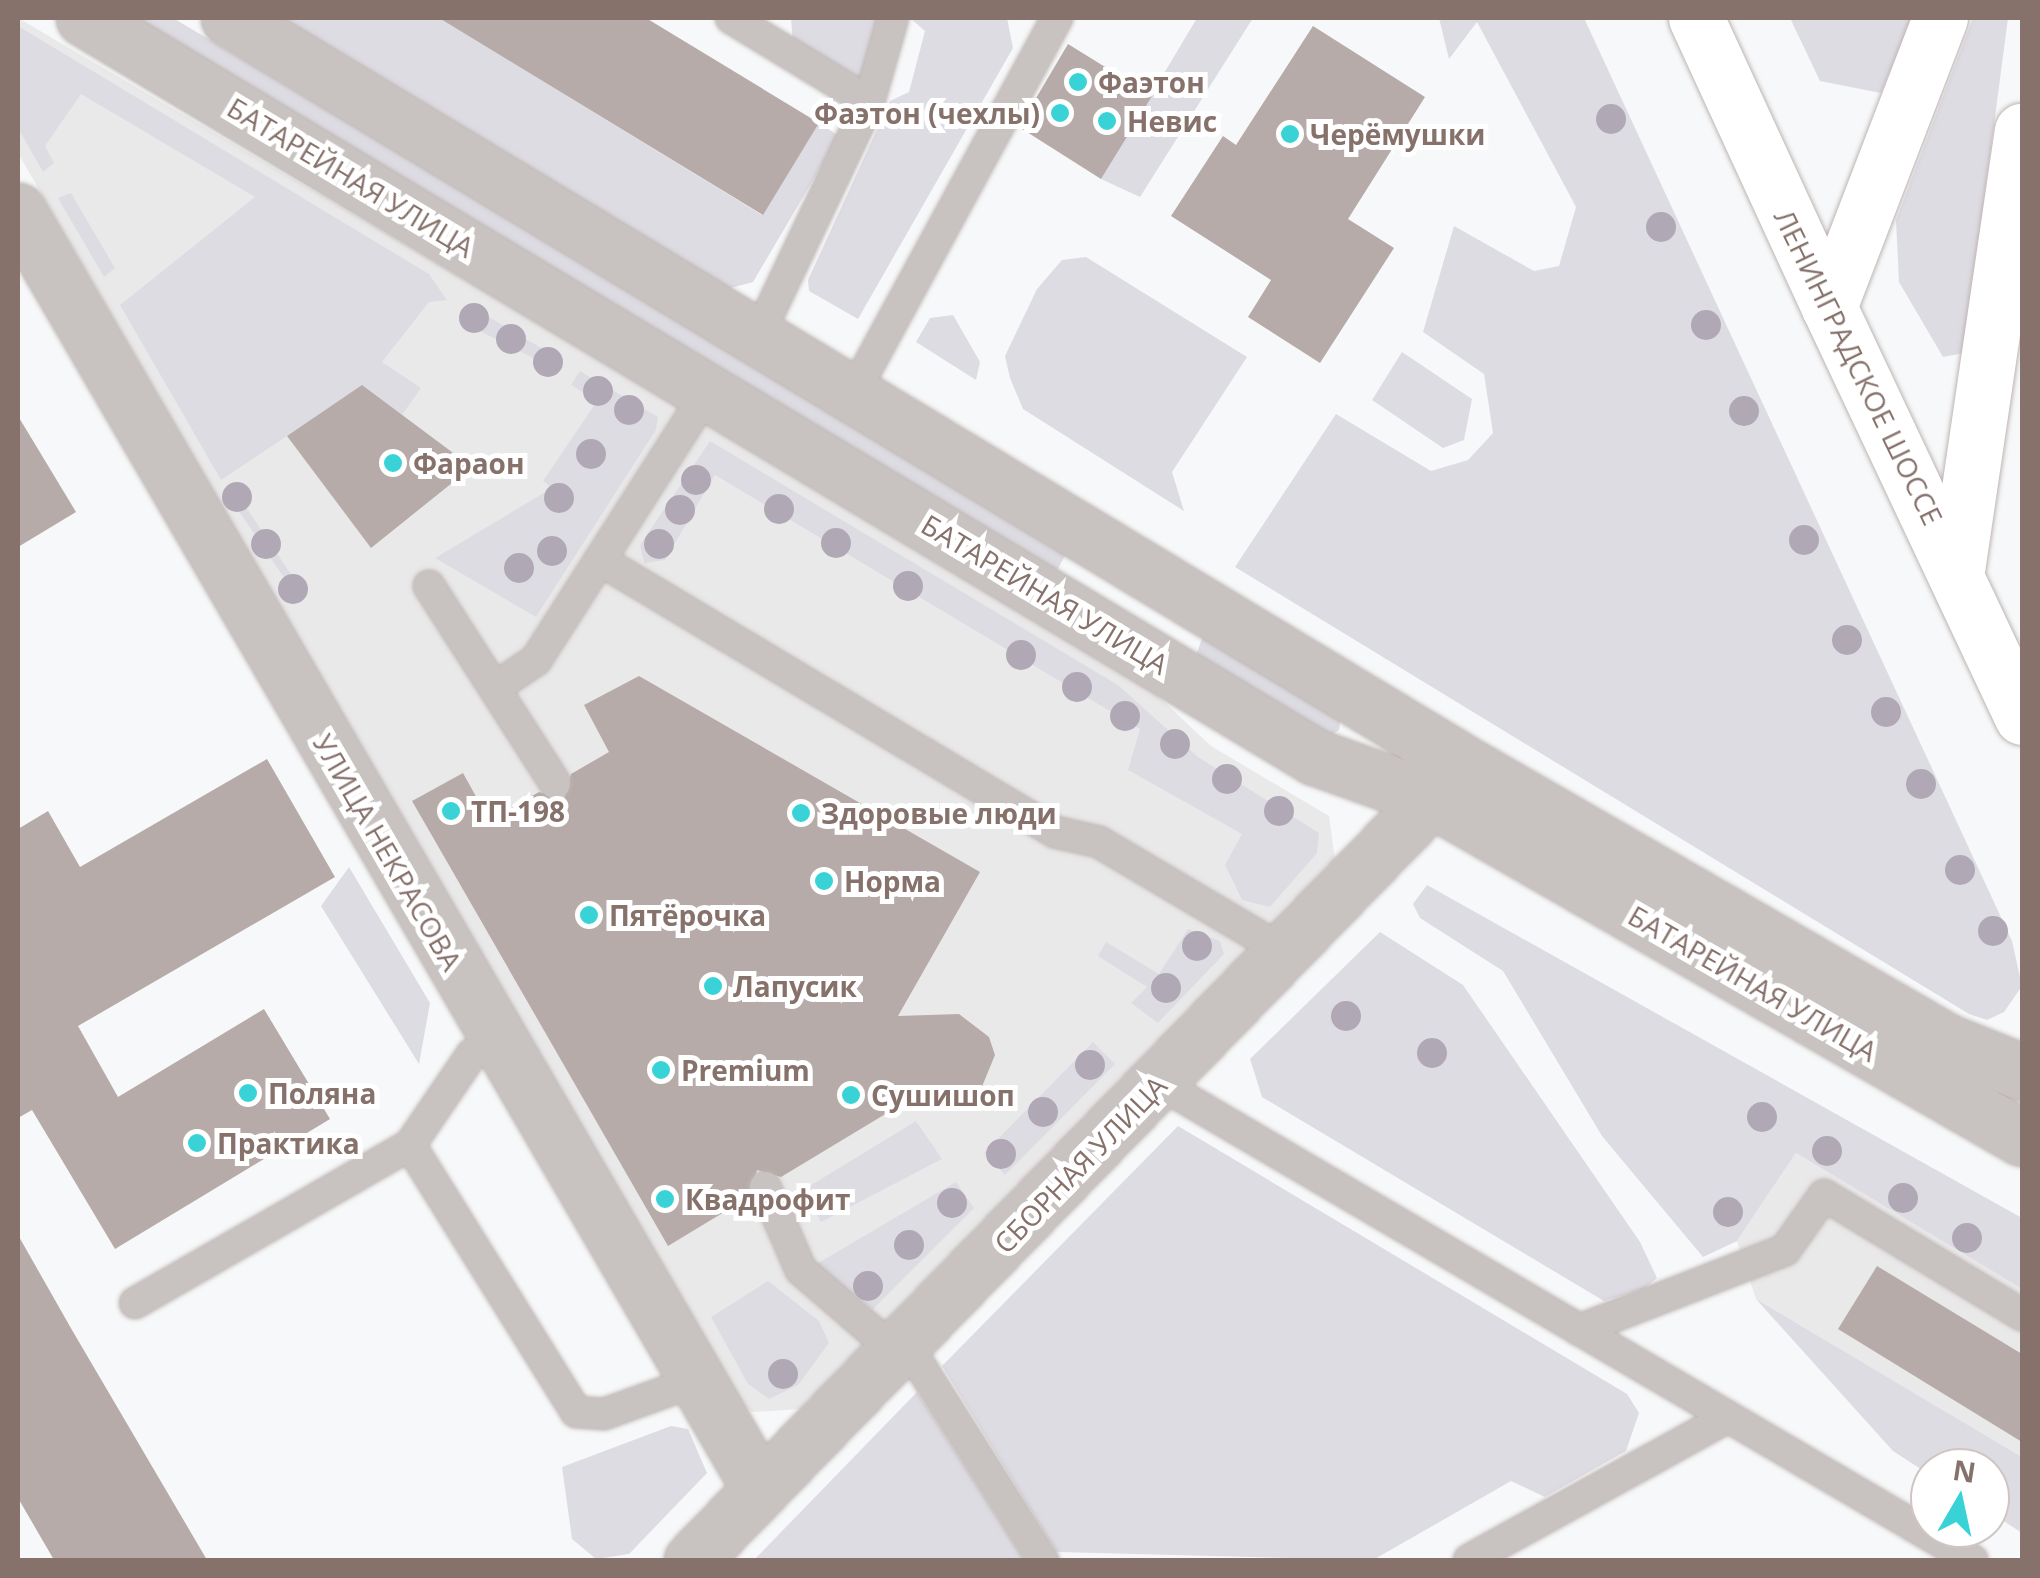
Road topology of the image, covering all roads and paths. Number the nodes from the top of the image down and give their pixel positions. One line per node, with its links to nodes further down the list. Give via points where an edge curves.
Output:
1 (84, 18): 13 (street, БАТАРЕЙНАЯ УЛИЦА)
2 (229, 18): 12 (street, БАТАРЕЙНАЯ УЛИЦА)
3 (731, 18): 8 (lane)
4 (893, 18): 8 (lane)
5 (1057, 18): 14 (lane)
6 (1696, 18): 11 (main road, ЛЕНИНГРАДСКОЕ ШОССЕ)
7 (1940, 18): 11 (main road)
8 (869, 102): 12 (lane)
9 (2022, 130): 16 (main road)
10 (18, 211): 25 (street, УЛИЦА НЕКРАСОВА)
11 (1828, 307): 16 (main road, ЛЕНИНГРАДСКОЕ ШОССЕ)
12 (758, 334): 14 (street, БАТАРЕЙНАЯ УЛИЦА)
13 (708, 391): 15 (lane); 19 (street, БАТАРЕЙНАЯ УЛИЦА)
14 (854, 392): 18 (street, БАТАРЕЙНАЯ УЛИЦА)
15 (600, 560): 20 (lane, via 536,660); 24 (lane, via 1055,832 1099,842)
16 (1957, 570): 21 (main road, ЛЕНИНГРАДСКОЕ ШОССЕ)
17 (429, 586): 20 (lane)
18 (1196, 602): 19 (street); 22 (street, БАТАРЕЙНАЯ УЛИЦА)
19 (1157, 662): 22 (street, БАТАРЕЙНАЯ УЛИЦА, via 1315,757)
20 (500, 685): 23 (lane)
21 (2022, 716)
22 (1448, 781): 24 (street, СБОРНАЯ УЛИЦА); 26 (street, БАТАРЕЙНАЯ УЛИЦА); 30 (street, БАТАРЕЙНАЯ УЛИЦА)
23 (555, 783)
24 (1287, 953): 29 (street, СБОРНАЯ УЛИЦА)
25 (497, 1042): 31 (lane, via 472,1054); 37 (street, УЛИЦА НЕКРАСОВА)
26 (1946, 1042): 27 (street, via 1994,1050); 28 (street, БАТАРЕЙНАЯ УЛИЦА)
27 (2022, 1042)
28 (2022, 1072)
29 (1159, 1083): 35 (lane); 36 (street, СБОРНАЯ УЛИЦА)
30 (2022, 1138)
31 (410, 1145): 33 (lane); 37 (lane, via 576,1412 604,1414)
32 (764, 1188): 36 (lane, via 800,1270)
33 (135, 1303)
34 (2022, 1315): 35 (lane, via 1824,1194 1785,1250)
35 (1580, 1330): 38 (lane)
36 (901, 1347): 39 (street, СБОРНАЯ УЛИЦА); 41 (lane)
37 (692, 1382): 39 (street, УЛИЦА НЕКРАСОВА)
38 (1728, 1418): 42 (lane); 43 (lane)
39 (761, 1490): 40 (street, СБОРНАЯ УЛИЦА)
40 (692, 1560)
41 (1043, 1560)
42 (1469, 1560)
43 (1972, 1560)

